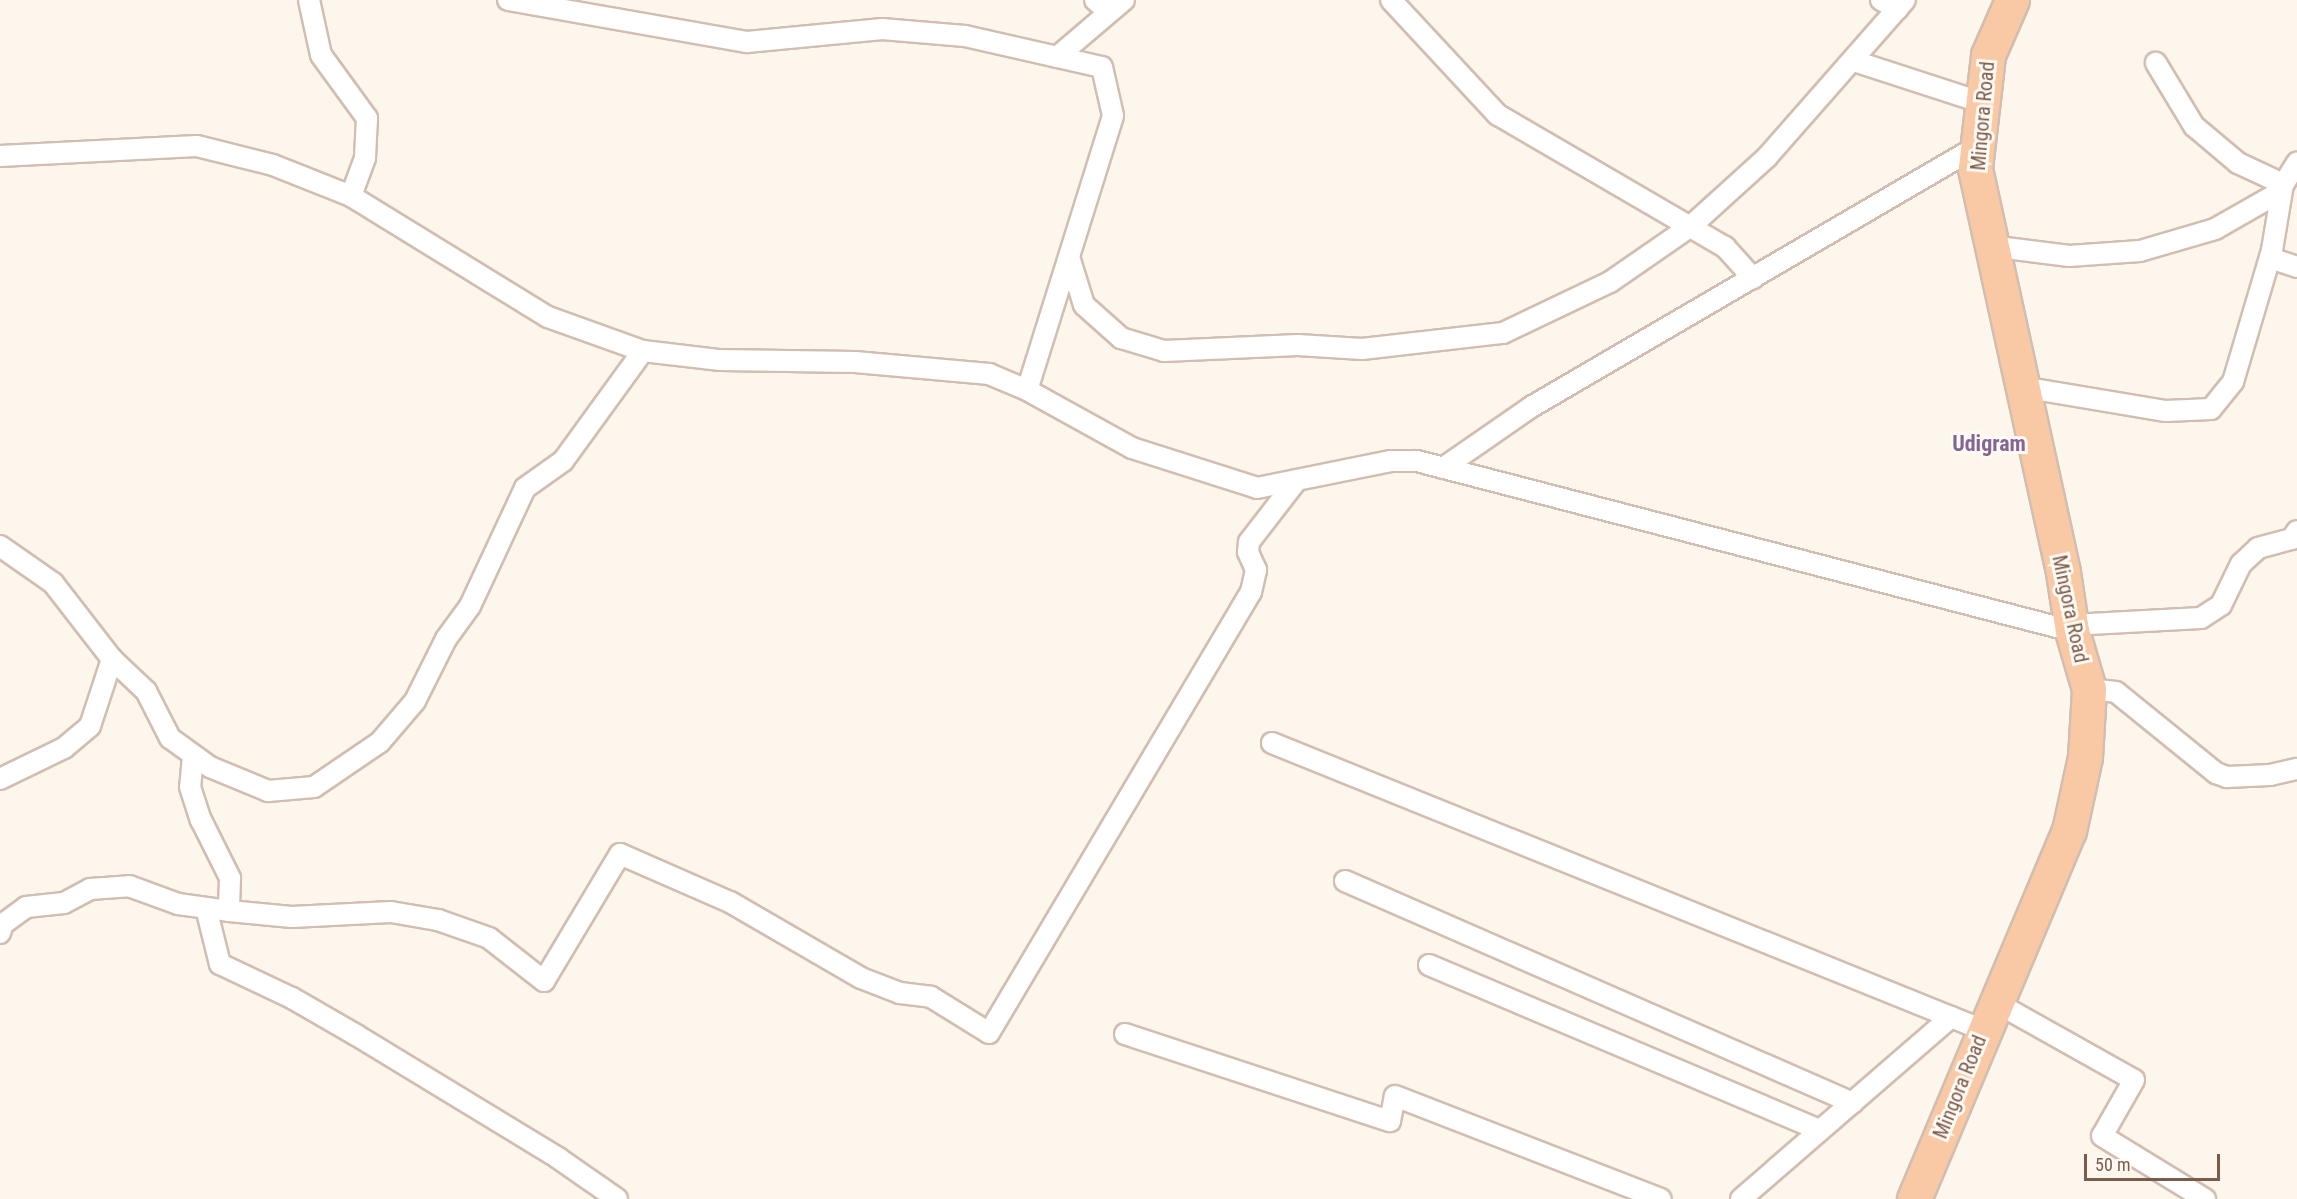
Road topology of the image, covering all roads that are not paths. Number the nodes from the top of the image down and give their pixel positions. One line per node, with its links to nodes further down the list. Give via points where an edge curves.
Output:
1 (309, 0): 15 (street, via 321,55 367,118 365,158)
2 (508, 0): 7 (street, via 747,42 882,29 966,36)
3 (1390, 0): 16 (street, via 1497,115)
4 (2012, 0): 10 (highway, Mingora Road, via 1988,55)
5 (1894, 3): 8 (street)
6 (1109, 4): 7 (street)
7 (1057, 57): 19 (street, via 1102,67 1113,116)
8 (1854, 61): 10 (street); 16 (street, via 1767,157)
9 (2156, 63): 14 (street, via 2194,126 2238,163)
10 (1983, 103): 11 (highway, Mingora Road)
11 (1978, 146): 17 (highway, Mingora Road, via 1975,168); 21 (street)
12 (0, 156): 15 (street, via 197,146 273,165)
13 (2297, 162): 14 (street)
14 (2283, 184): 17 (street, via 2278,193 2215,229 2139,251 2069,256); 18 (street)
15 (351, 196): 22 (street, via 548,317)
16 (1691, 226): 19 (street, via 1610,282 1503,333 1362,349 1298,345 1164,351 1121,338 1084,305); 21 (street, via 1725,247)
17 (1990, 246): 23 (highway, Mingora Road)
18 (2270, 258): 20 (street); 23 (street, via 2232,382 2211,409 2166,411)
19 (1070, 260): 24 (street)
20 (2297, 267)
21 (1753, 278): 25 (street, via 1531,407)
22 (643, 351): 24 (street, via 720,360 855,362 988,374); 33 (street, via 563,460 525,488 470,606 446,639 414,701 380,742 314,787 268,791 210,767)
23 (2022, 387): 29 (highway, Mingora Road)
24 (1027, 390): 26 (street, via 1132,448 1257,488)
25 (1443, 468): 26 (street, via 1418,461 1391,461); 29 (street)
26 (1297, 480): 38 (street, via 1249,542 1248,552 1256,570 1251,592 989,1033 930,997 900,993 861,978 730,902 620,854 544,981 489,938 438,920 391,912 292,917)
27 (2295, 538): 29 (street, via 2258,548 2241,564 2221,605 2201,618)
28 (0, 546): 30 (street, via 53,583)
29 (2071, 628): 31 (highway, Mingora Road)
30 (112, 659): 33 (street, via 146,691 170,738); 35 (street, via 90,726 64,748)
31 (2089, 689): 34 (street, via 2116,692 2216,773 2227,777 2270,775); 41 (highway, Mingora Road, via 2085,757 2069,831)
32 (1272, 743): 42 (street)
33 (193, 755): 38 (street, via 190,787 201,820 230,878)
34 (2297, 769)
35 (0, 779)
36 (1345, 881): 44 (street)
37 (206, 908): 38 (street); 39 (street, via 129,886 90,890 64,903 26,907 3,924); 46 (street, via 220,964 346,1030 558,1158)
38 (229, 911)
39 (0, 933)
40 (1429, 965): 45 (street)
41 (1989, 1016): 42 (street); 49 (highway, Mingora Road); 50 (street, via 2134,1080 2102,1136)
42 (1951, 1017): 44 (street)
43 (1125, 1034): 47 (street, via 1390,1121 1395,1096)
44 (1853, 1103): 45 (street)
45 (1819, 1130): 48 (street)
46 (617, 1199)
47 (1661, 1199)
48 (1741, 1199)
49 (1914, 1199)
50 (2205, 1199)

